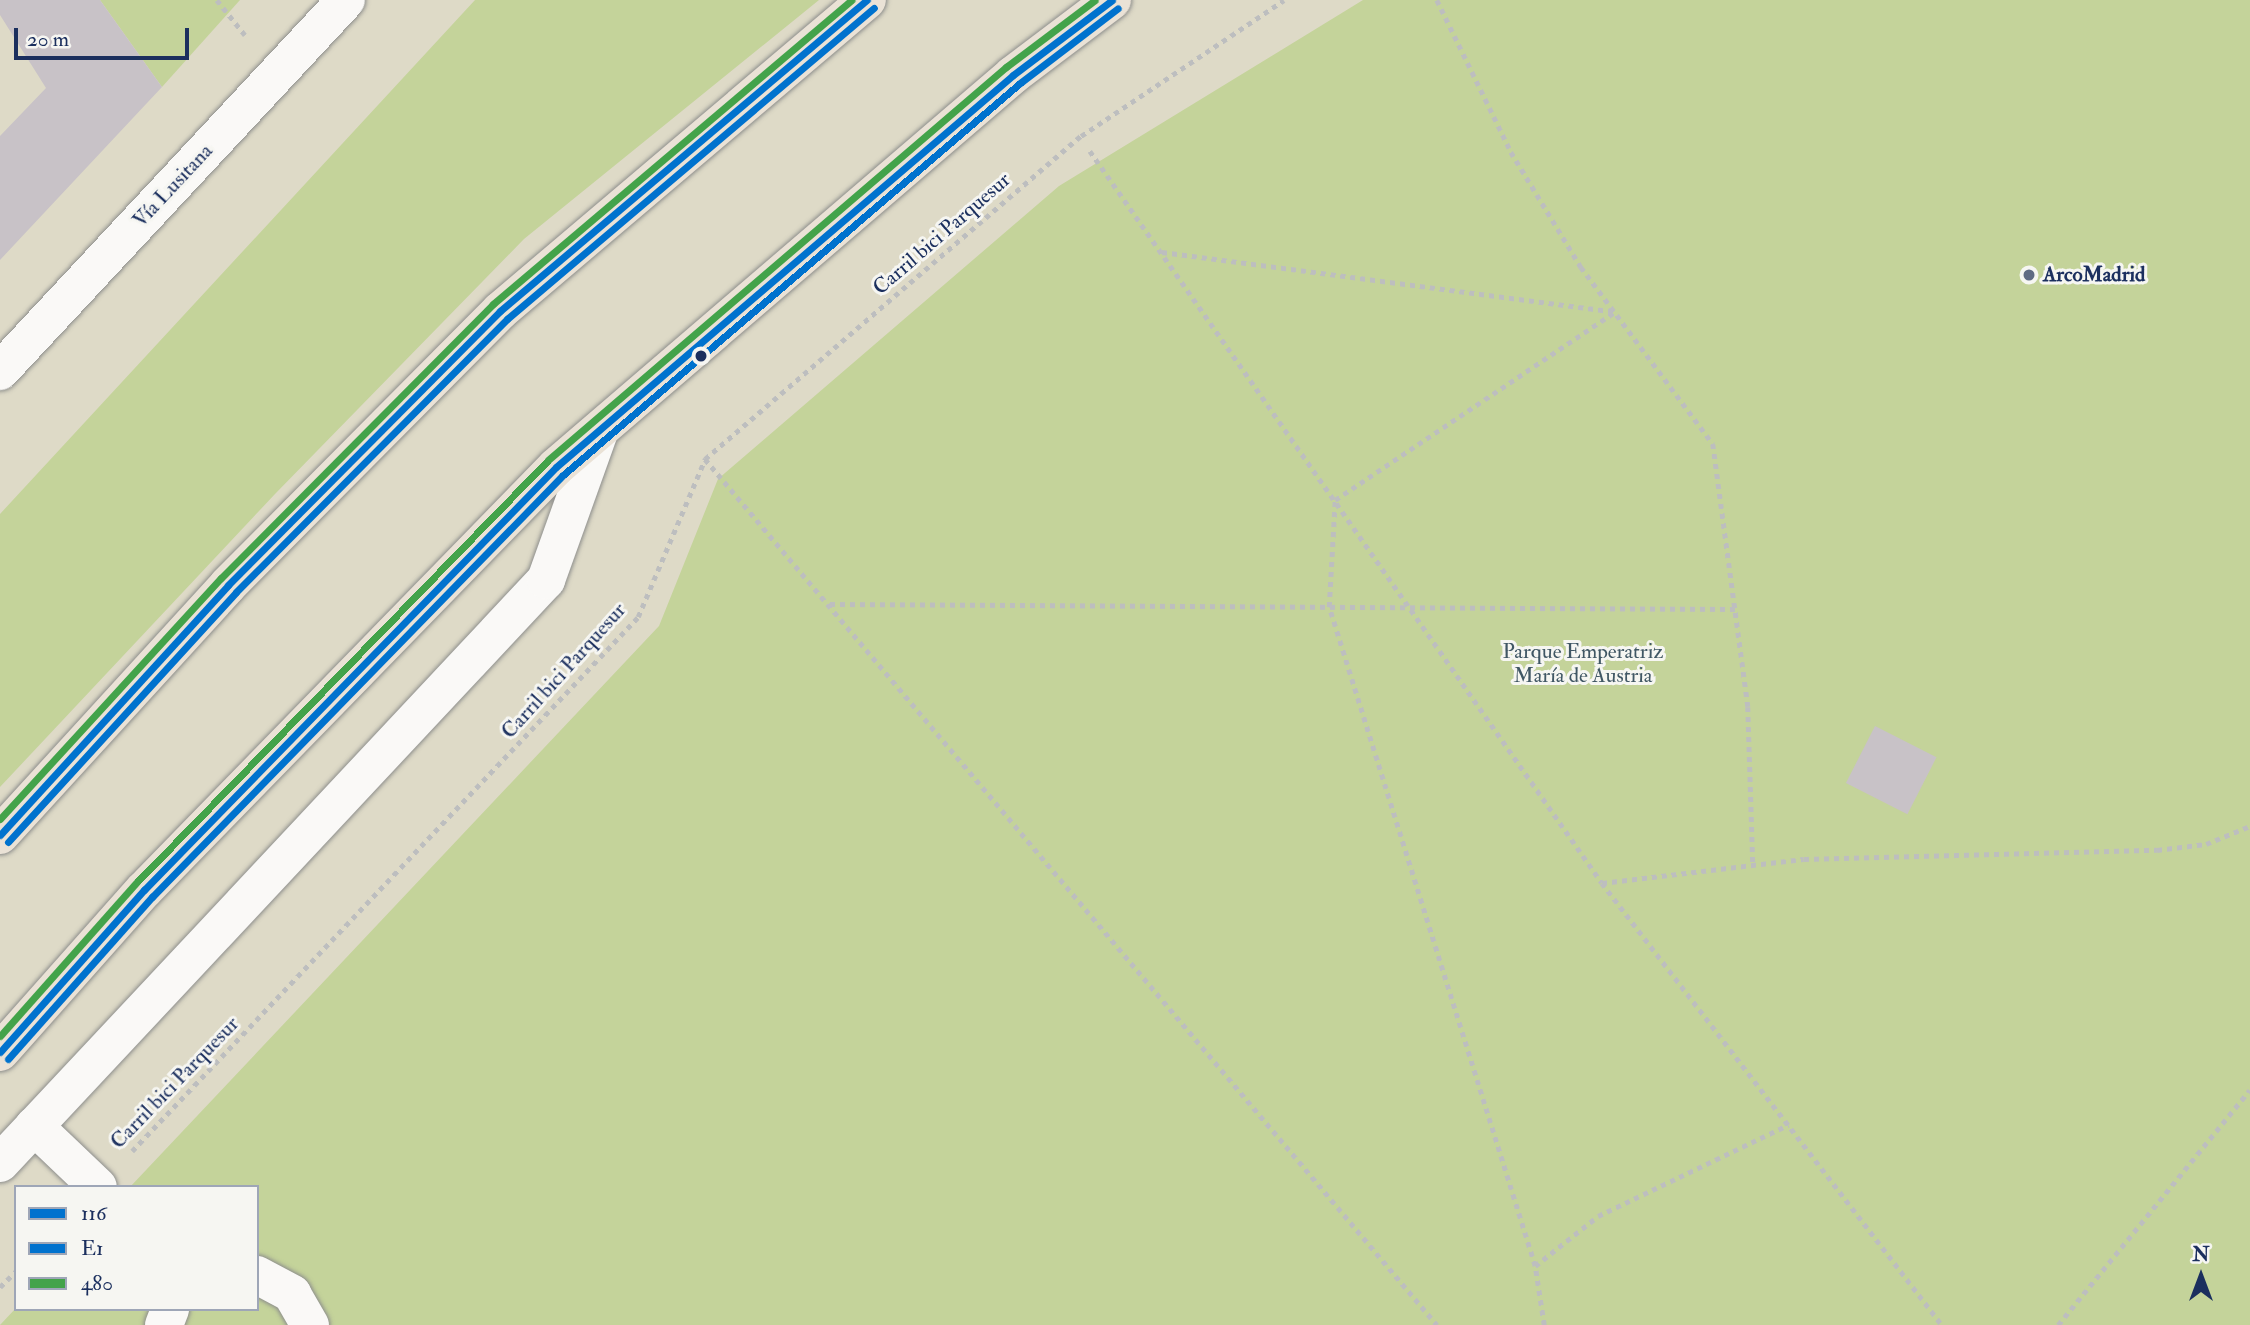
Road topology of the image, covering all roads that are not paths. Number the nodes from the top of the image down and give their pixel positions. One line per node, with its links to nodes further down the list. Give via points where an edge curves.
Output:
1 (346, 0): 4 (street, Vía Lusitana)
2 (867, 0): 6 (main road, via 500,311 228,585)
3 (1112, 0): 5 (main road, via 1013,75)
4 (0, 372)
5 (599, 432): 7 (main road, via 556,467 154,880); 8 (street, via 547,580)
6 (0, 835)
7 (0, 1052)
8 (34, 1126): 9 (street); 10 (street)
9 (0, 1163)
10 (96, 1185)
11 (259, 1276): 12 (street, via 292,1294)
12 (310, 1325)

